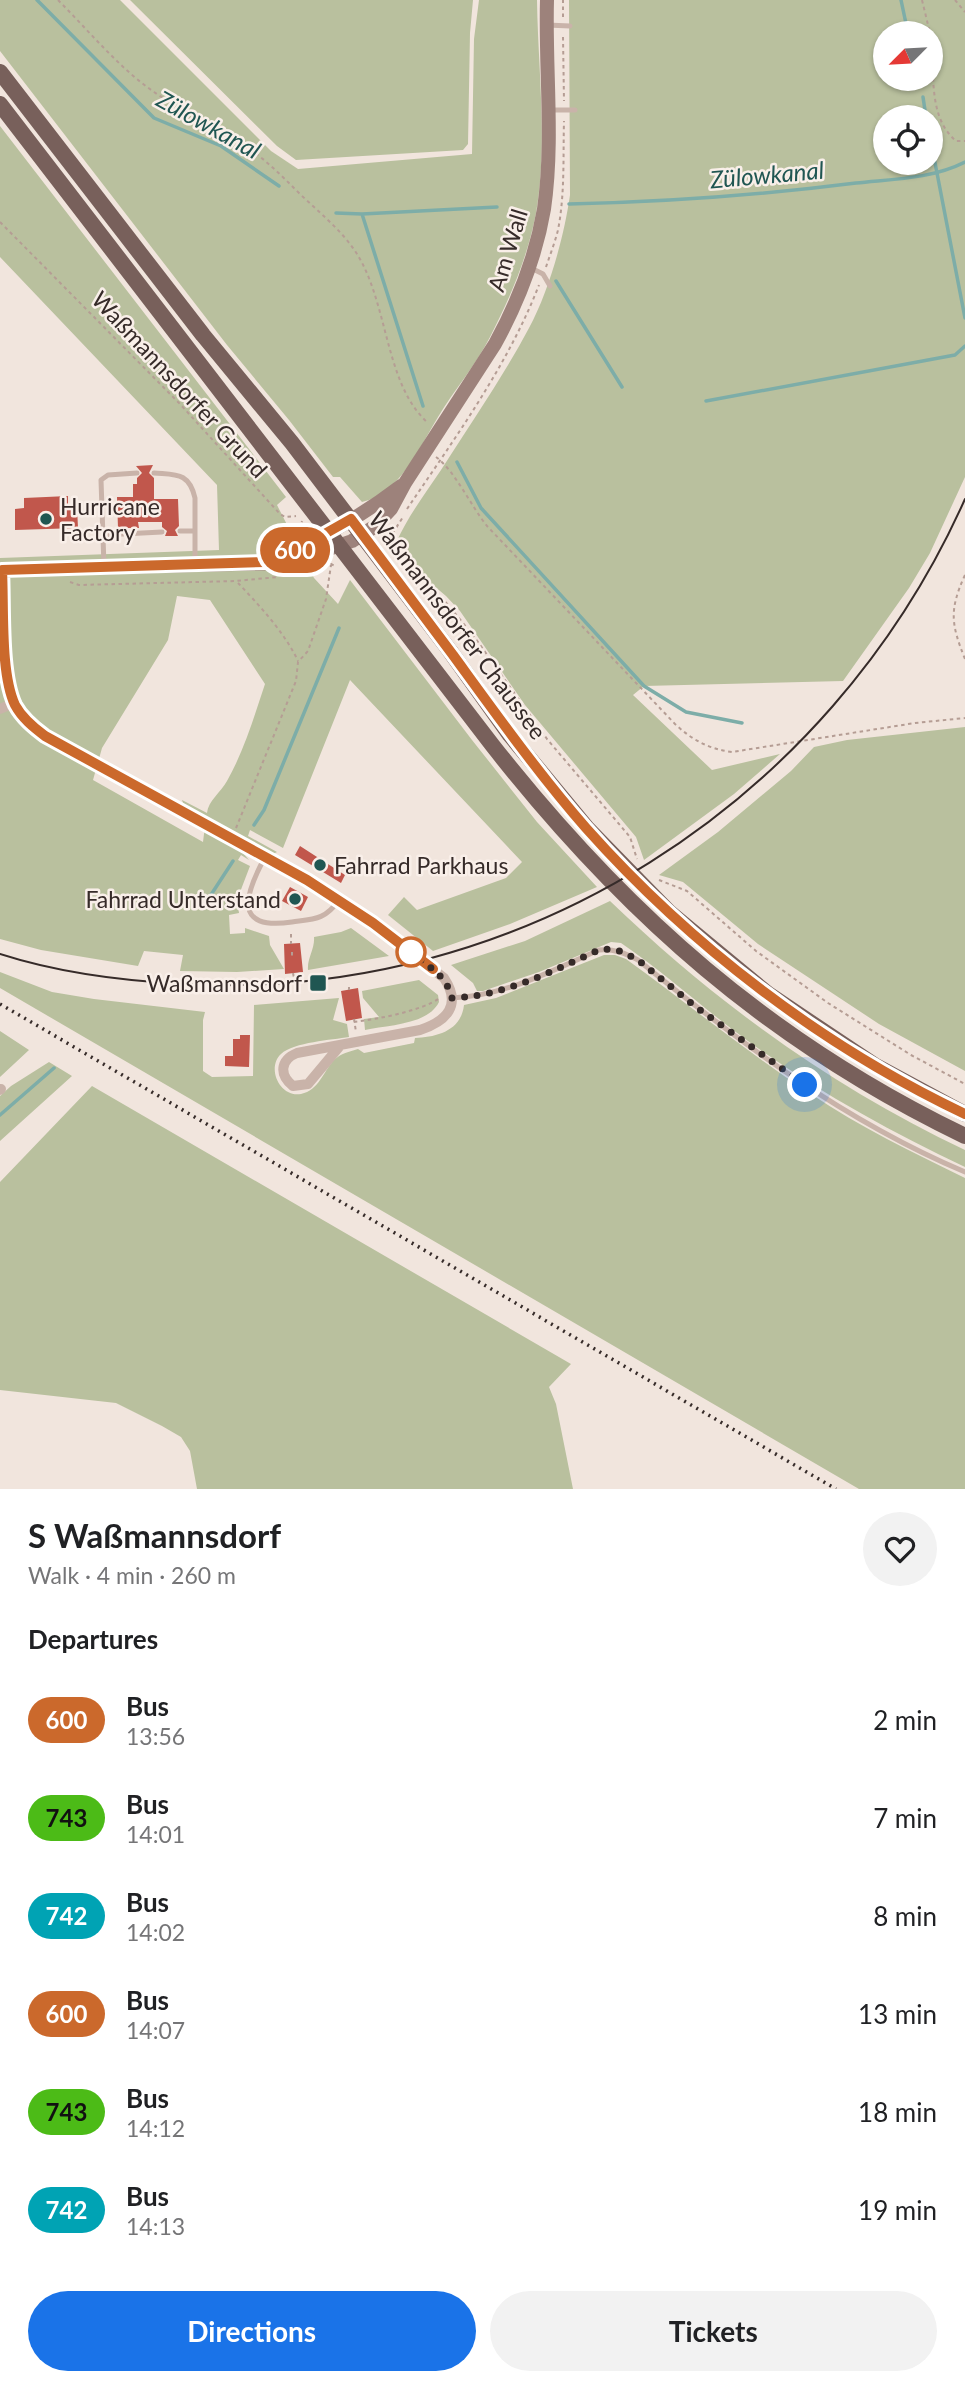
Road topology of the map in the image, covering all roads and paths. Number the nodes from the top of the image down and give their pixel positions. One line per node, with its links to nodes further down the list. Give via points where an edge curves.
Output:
1 (58, 0): 22 (path, via 132,75 261,157 349,242 366,270 412,405)
2 (547, 0): 8 (street, Am Wall)
3 (563, 0): 9 (path)
4 (922, 0): 7 (path)
5 (955, 0): 6 (path)
6 (965, 12)
7 (927, 21)
8 (547, 24): 9 (lane); 14 (street, Am Wall)
9 (563, 25): 10 (lane); 15 (path)
10 (570, 26)
11 (0, 72): 27 (main road, Waßmannsdorfer Chaussee)
12 (934, 91): 17 (path, via 945,132 956,141)
13 (0, 104): 32 (main road, Waßmannsdorfer Chaussee)
14 (548, 110): 15 (lane); 20 (street, Am Wall, via 544,206)
15 (564, 110): 16 (lane); 18 (path)
16 (575, 110)
17 (965, 141)
18 (559, 219)
19 (0, 222): 32 (path, Waßmannsdorfer Grund, via 170,394 280,514 298,516)
20 (529, 267): 21 (lane, via 543,274); 22 (street, Am Wall, via 495,344)
21 (550, 286)
22 (439, 431): 23 (street, Am Wall)
23 (427, 450): 26 (street, Am Wall); 46 (path, via 446,464 487,526 688,737 732,752)
24 (137, 473): 31 (lane, via 108,475 101,480)
25 (154, 473): 29 (lane, via 188,480 195,498)
26 (405, 483): 27 (street, Am Wall); 33 (street, Am Wall, via 391,509)
27 (351, 519): 32 (street, Am Wall); 33 (main road, Waßmannsdorfer Chaussee)
28 (180, 531): 29 (lane)
29 (195, 531): 37 (lane)
30 (162, 532): 31 (lane)
31 (103, 535): 38 (lane)
32 (322, 535): 35 (main road, Waßmannsdorfer Chaussee); 36 (street, Am Wall)
33 (362, 535): 35 (street, Am Wall); 49 (main road, Waßmannsdorfer Chaussee, via 517,745 587,828)
34 (388, 542): 49 (path, via 473,635 547,739 630,837)
35 (332, 554): 36 (street, Am Wall); 43 (path, via 326,599 308,651); 63 (main road, Waßmannsdorfer Chaussee, via 604,877 688,956 789,1034 864,1083)
36 (265, 562): 37 (street, Am Wall)
37 (195, 564): 38 (street, Am Wall)
38 (104, 567): 39 (street, Am Wall)
39 (1, 570): 44 (street, via 6,671)
40 (965, 575): 42 (path, via 952,616)
41 (236, 581): 43 (path)
42 (965, 659)
43 (298, 662): 47 (path, via 296,681)
44 (14, 703): 45 (street); 47 (street, via 45,736)
45 (0, 709)
46 (965, 718)
47 (231, 839): 48 (street)
48 (265, 857): 51 (street); 51 (lane, via 248,901 252,916 260,923 318,918 329,914)
49 (630, 863): 50 (main road, Waßmannsdorfer Chaussee)
50 (649, 882): 61 (path, via 687,891 756,951 828,1003); 62 (main road, Waßmannsdorfer Chaussee, via 736,969 803,1019 874,1065)
51 (339, 900): 58 (street, via 444,978 449,986)
52 (291, 934): 53 (path)
53 (291, 944)
54 (292, 953): 55 (path)
55 (292, 958)
56 (293, 973): 57 (path)
57 (294, 978)
58 (447, 997): 59 (path); 60 (street, via 449,1010 434,1025); 64 (lane, via 476,997 502,990 599,950 623,952 824,1098)
59 (354, 1022)
60 (339, 1046): 60 (street, via 290,1056 282,1069 287,1082 308,1084)
61 (965, 1084)
62 (965, 1114)
63 (965, 1136)
64 (965, 1172)

